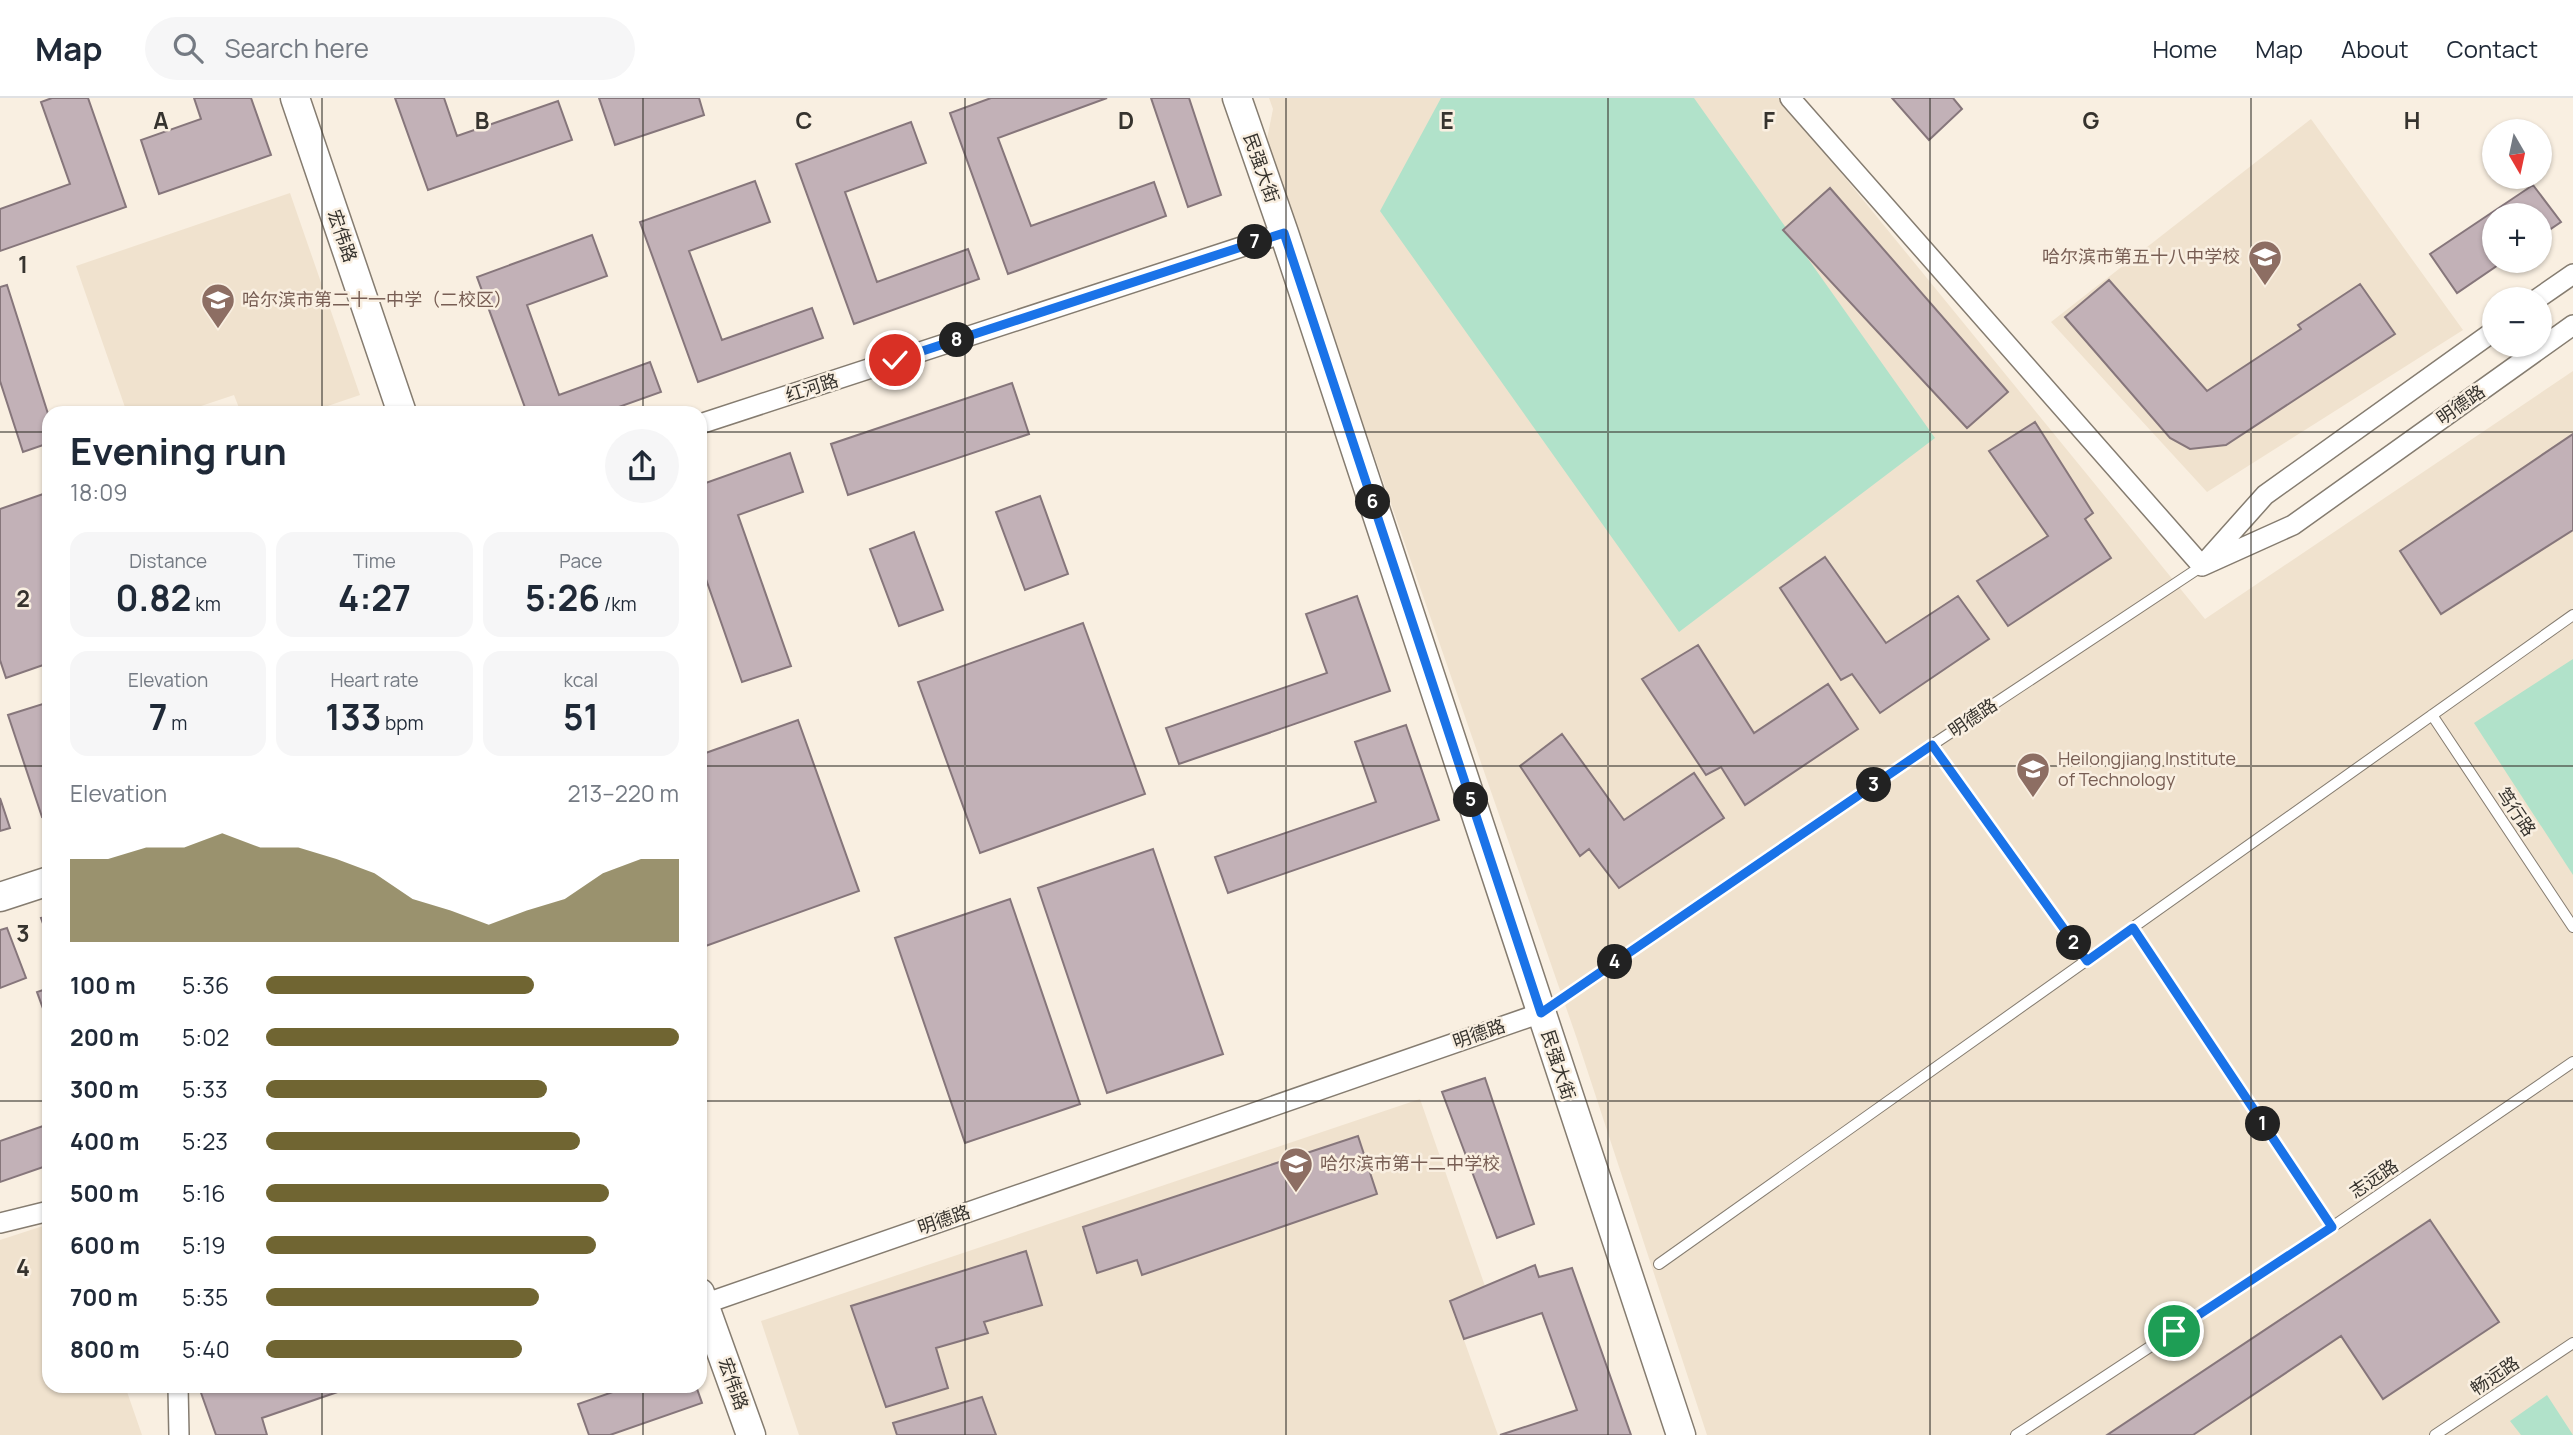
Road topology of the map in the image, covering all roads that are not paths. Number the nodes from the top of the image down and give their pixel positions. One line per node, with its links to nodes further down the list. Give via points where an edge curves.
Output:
1 (295, 98): 9 (street, 宏伟路)
2 (1237, 98): 4 (street, 民强大街)
3 (1790, 98): 11 (street)
4 (1284, 233): 10 (street, 红河路); 20 (street, 民强大街)
5 (2573, 274): 6 (street)
6 (2552, 289)
7 (2573, 326): 11 (street, 明德路, via 2292,525)
8 (2482, 340): 11 (street, 明德路, via 2265,495)
9 (400, 406)
10 (707, 423)
11 (2202, 566): 14 (lane, 明德路)
12 (2573, 615): 13 (lane)
13 (2432, 715): 17 (lane, 笃行路); 18 (lane)
14 (1932, 745): 19 (lane); 20 (lane, 明德路)
15 (42, 883): 16 (street)
16 (0, 897)
17 (2573, 927)
18 (2133, 928): 19 (lane); 24 (lane)
19 (2087, 961): 25 (lane)
20 (1541, 1013): 26 (street, 明德路); 32 (street, 民强大街)
21 (2573, 1062): 24 (lane, 志远路)
22 (42, 1212): 23 (street)
23 (0, 1223)
24 (2332, 1227): 33 (lane, 志远路)
25 (1659, 1264)
26 (707, 1296)
27 (707, 1312): 31 (street, 宏伟路)
28 (2573, 1343): 34 (lane, 畅远路)
29 (178, 1393): 30 (street)
30 (179, 1435)
31 (751, 1435)
32 (1681, 1435)
33 (2016, 1435)
34 (2435, 1435)

